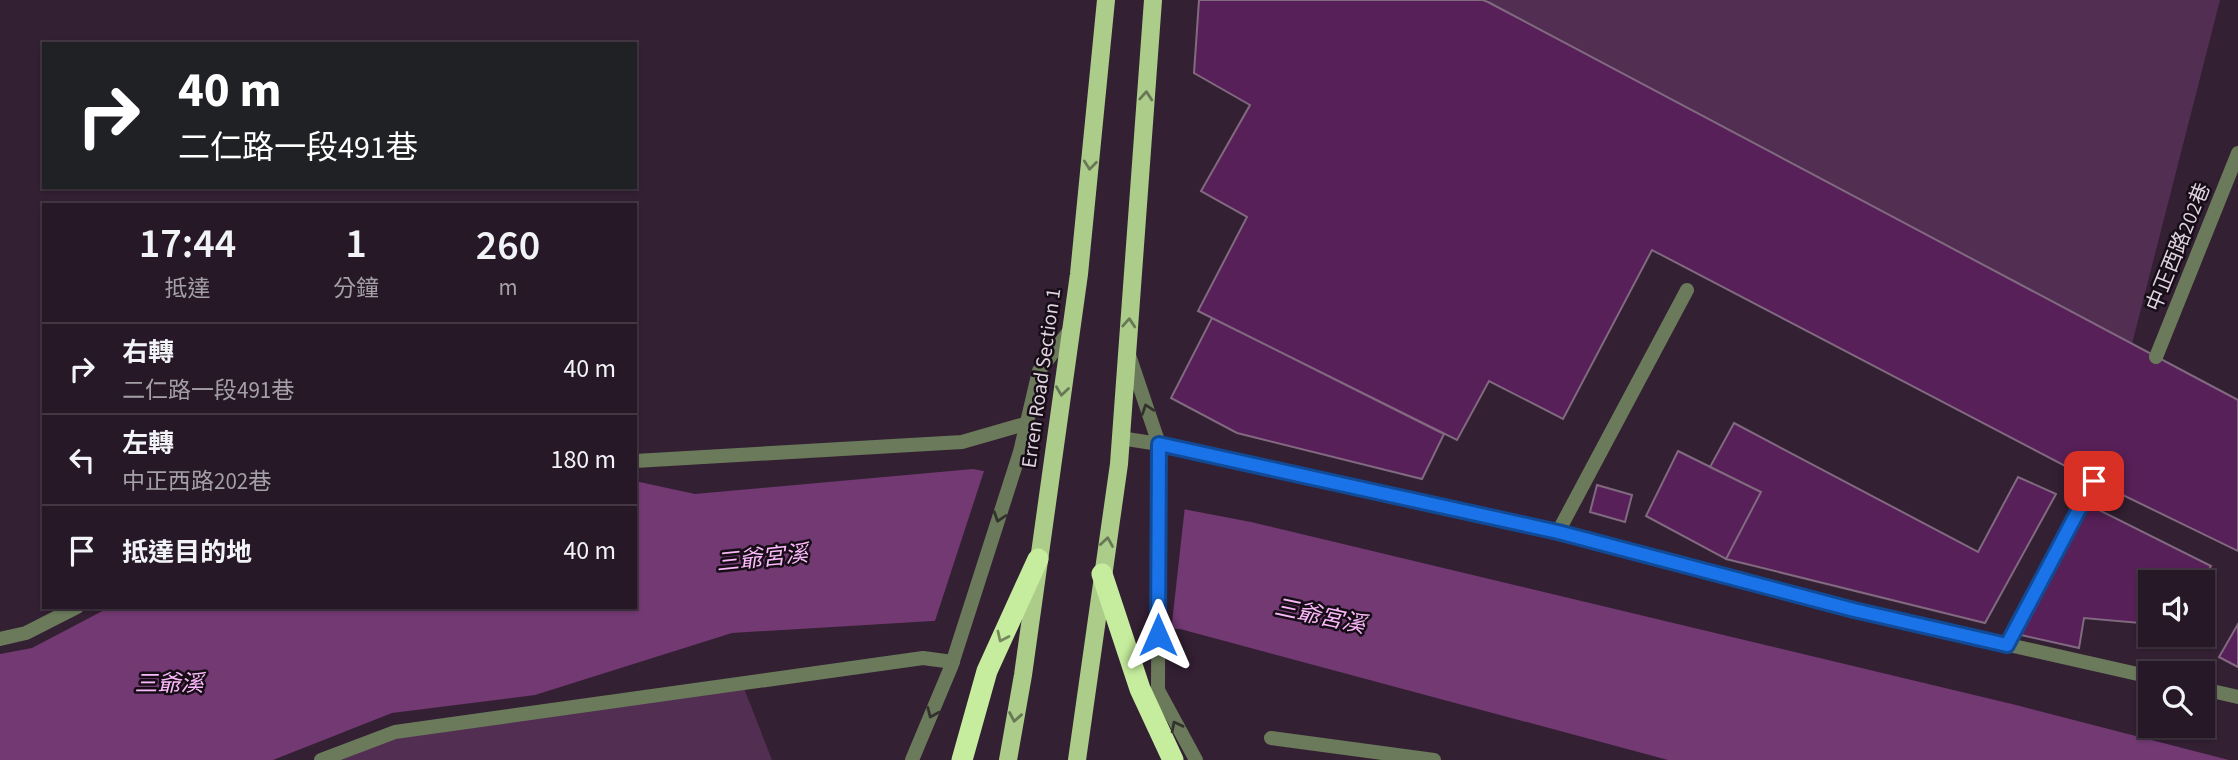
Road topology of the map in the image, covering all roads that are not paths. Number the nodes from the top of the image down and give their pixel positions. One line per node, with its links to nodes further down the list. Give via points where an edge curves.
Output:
1 (1106, 0): 5 (main road, Erren Road Section 1, one-way to 5)
2 (1153, 0): 6 (main road, one-way to 2)
3 (2238, 153): 7 (street, 中正西路202巷)
4 (1687, 290): 13 (street)
5 (1070, 330): 8 (street, via 1039,371); 14 (main road, Erren Road Section 1, one-way to 14)
6 (1127, 350): 9 (main road); 10 (street, one-way to 6)
7 (2156, 357)
8 (1027, 423): 11 (street, via 962,442); 19 (street, one-way to 19)
9 (1120, 438): 10 (street); 15 (main road, one-way to 9)
10 (1159, 444): 13 (street); 21 (street)
11 (637, 461)
12 (2094, 481): 18 (street)
13 (1558, 532): 18 (street)
14 (1038, 559): 27 (highway, one-way to 27, via 987,671); 28 (main road, Erren Road Section 1, one-way to 28)
15 (1102, 574): 21 (highway); 29 (main road)
16 (73, 609): 17 (street, via 26,634)
17 (0, 639)
18 (2007, 645): 20 (street)
19 (952, 664): 25 (street, via 923,658 395,732); 26 (street, one-way to 26)
20 (2138, 674)
21 (1149, 689): 30 (highway); 31 (street, one-way to 21)
22 (2215, 692): 23 (street)
23 (2238, 697)
24 (1271, 738): 32 (street)
25 (321, 760)
26 (912, 760)
27 (962, 760)
28 (1008, 760)
29 (1077, 760)
30 (1173, 760)
31 (1196, 760)
32 (1434, 760)

